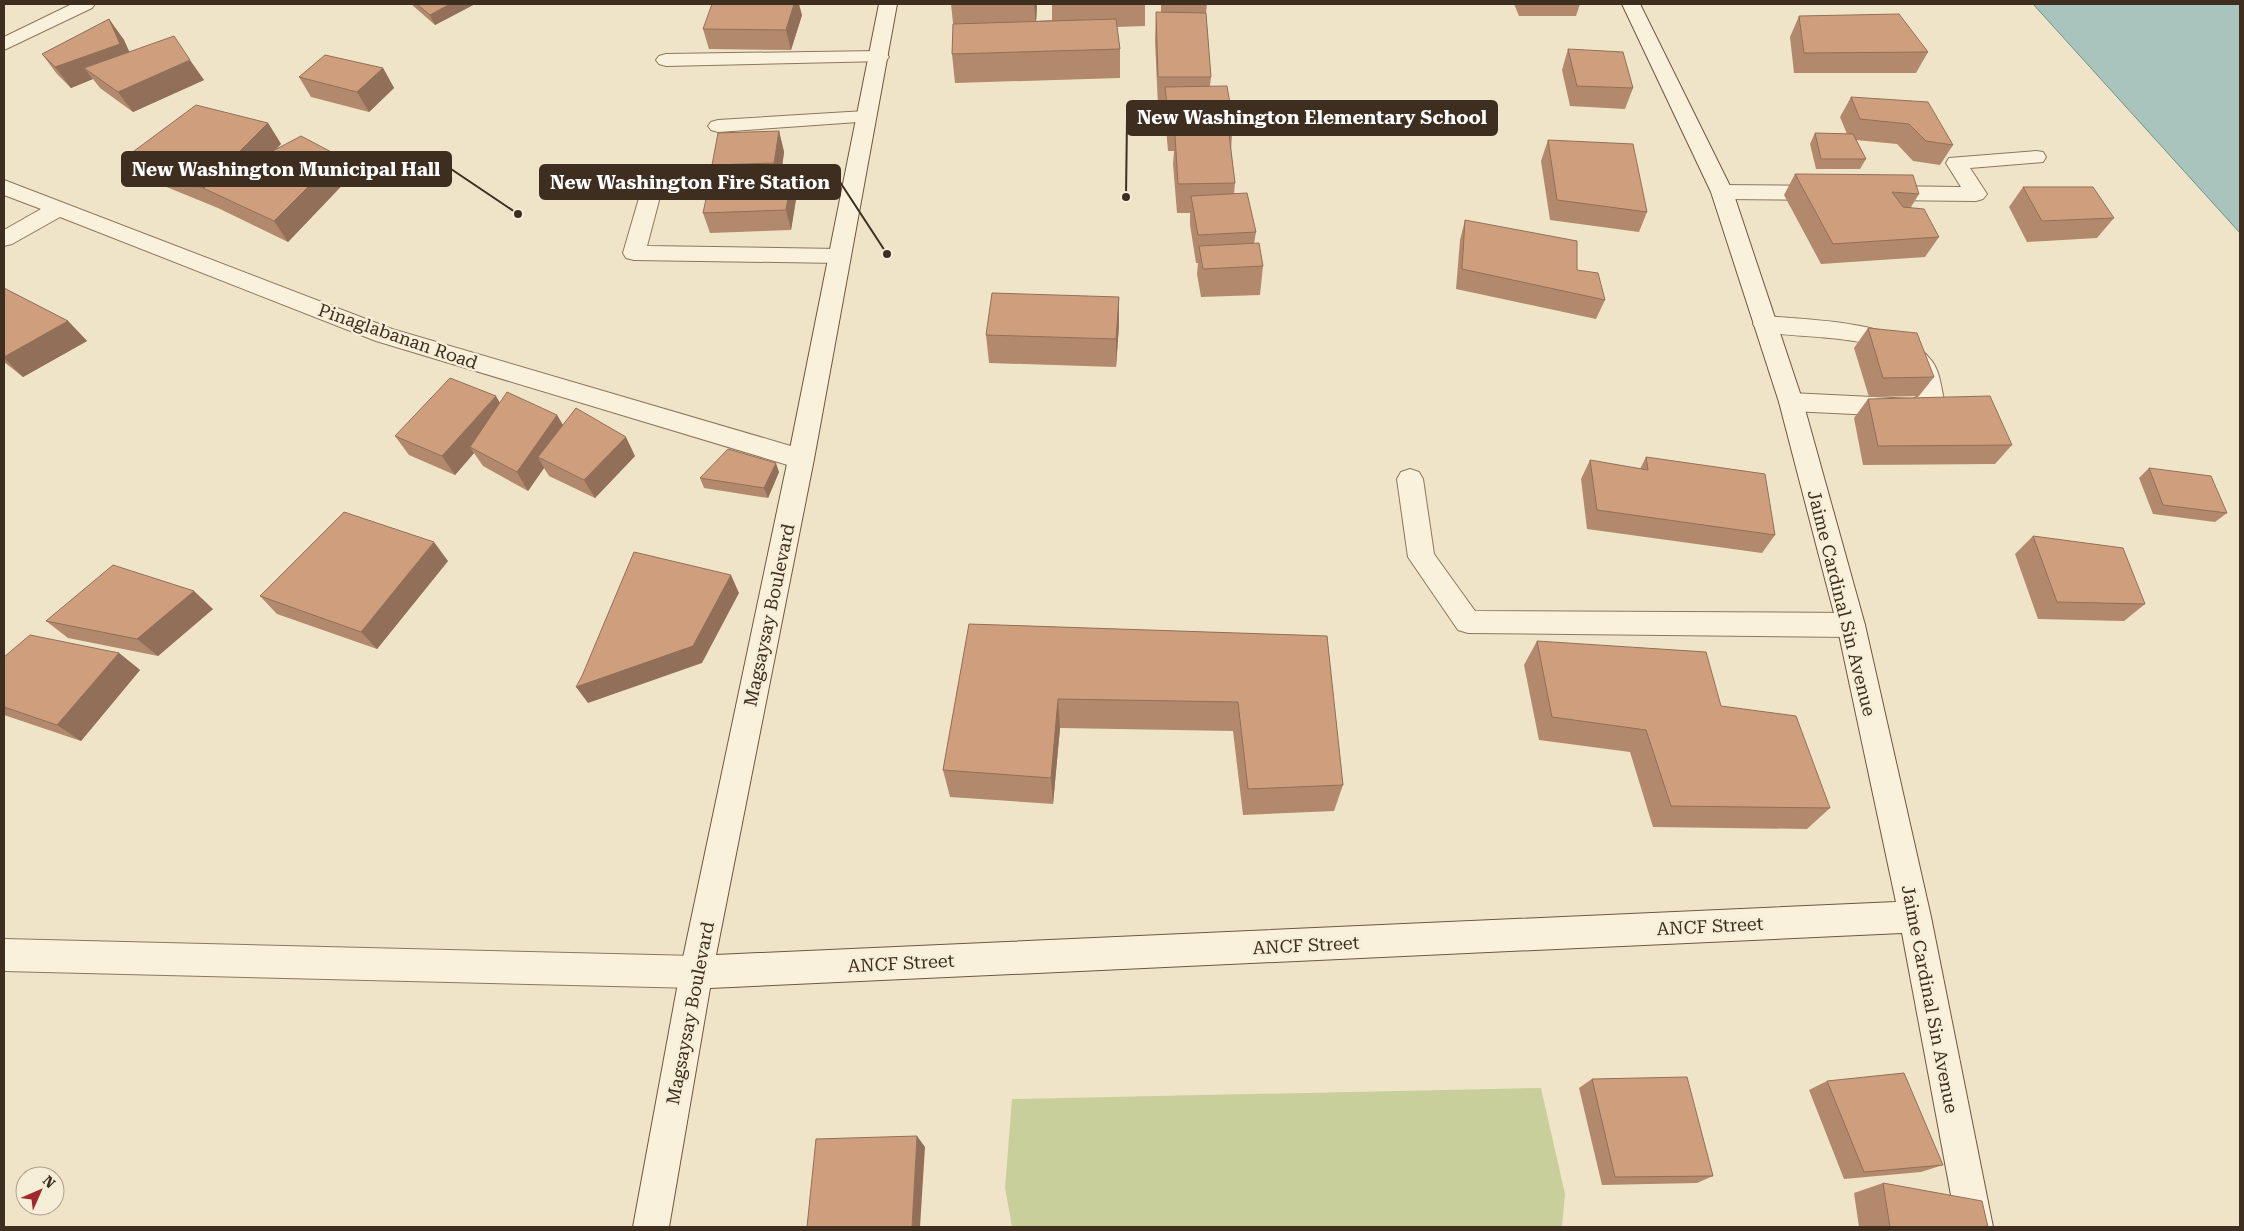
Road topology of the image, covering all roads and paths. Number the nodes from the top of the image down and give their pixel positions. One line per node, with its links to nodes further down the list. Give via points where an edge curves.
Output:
1 (86, 4): 4 (main road)
2 (888, 4): 5 (main road, Magsaysay Boulevard)
3 (1631, 4): 12 (main road, Jaime Cardinal Sin Avenue)
4 (4, 44)
5 (879, 56): 6 (main road); 7 (main road, Magsaysay Boulevard)
6 (666, 60)
7 (865, 117): 8 (main road); 15 (main road, Magsaysay Boulevard)
8 (718, 126)
9 (2036, 157): 12 (main road, via 1956,163 1976,194)
10 (656, 174): 15 (main road, via 634,253)
11 (4, 188): 13 (main road, Pinaglabanan Road)
12 (1722, 192): 16 (main road, Jaime Cardinal Sin Avenue)
13 (58, 209): 14 (main road); 18 (main road, Pinaglabanan Road, via 384,335)
14 (4, 239)
15 (840, 256): 18 (main road, Magsaysay Boulevard)
16 (1765, 324): 17 (main road, Jaime Cardinal Sin Avenue); 17 (main road, via 1868,334 1910,352 1924,367 1932,400 1916,408)
17 (1791, 402): 20 (main road, Jaime Cardinal Sin Avenue)
18 (801, 459): 23 (main road, Magsaysay Boulevard)
19 (1410, 479): 20 (main road, via 1421,557 1468,622)
20 (1850, 625): 21 (main road, Jaime Cardinal Sin Avenue)
21 (1915, 917): 23 (main road, ANCF Street); 25 (main road, Jaime Cardinal Sin Avenue)
22 (4, 955): 23 (main road, ANCF Street)
23 (696, 972): 24 (main road, Magsaysay Boulevard)
24 (651, 1227)
25 (1974, 1227)

